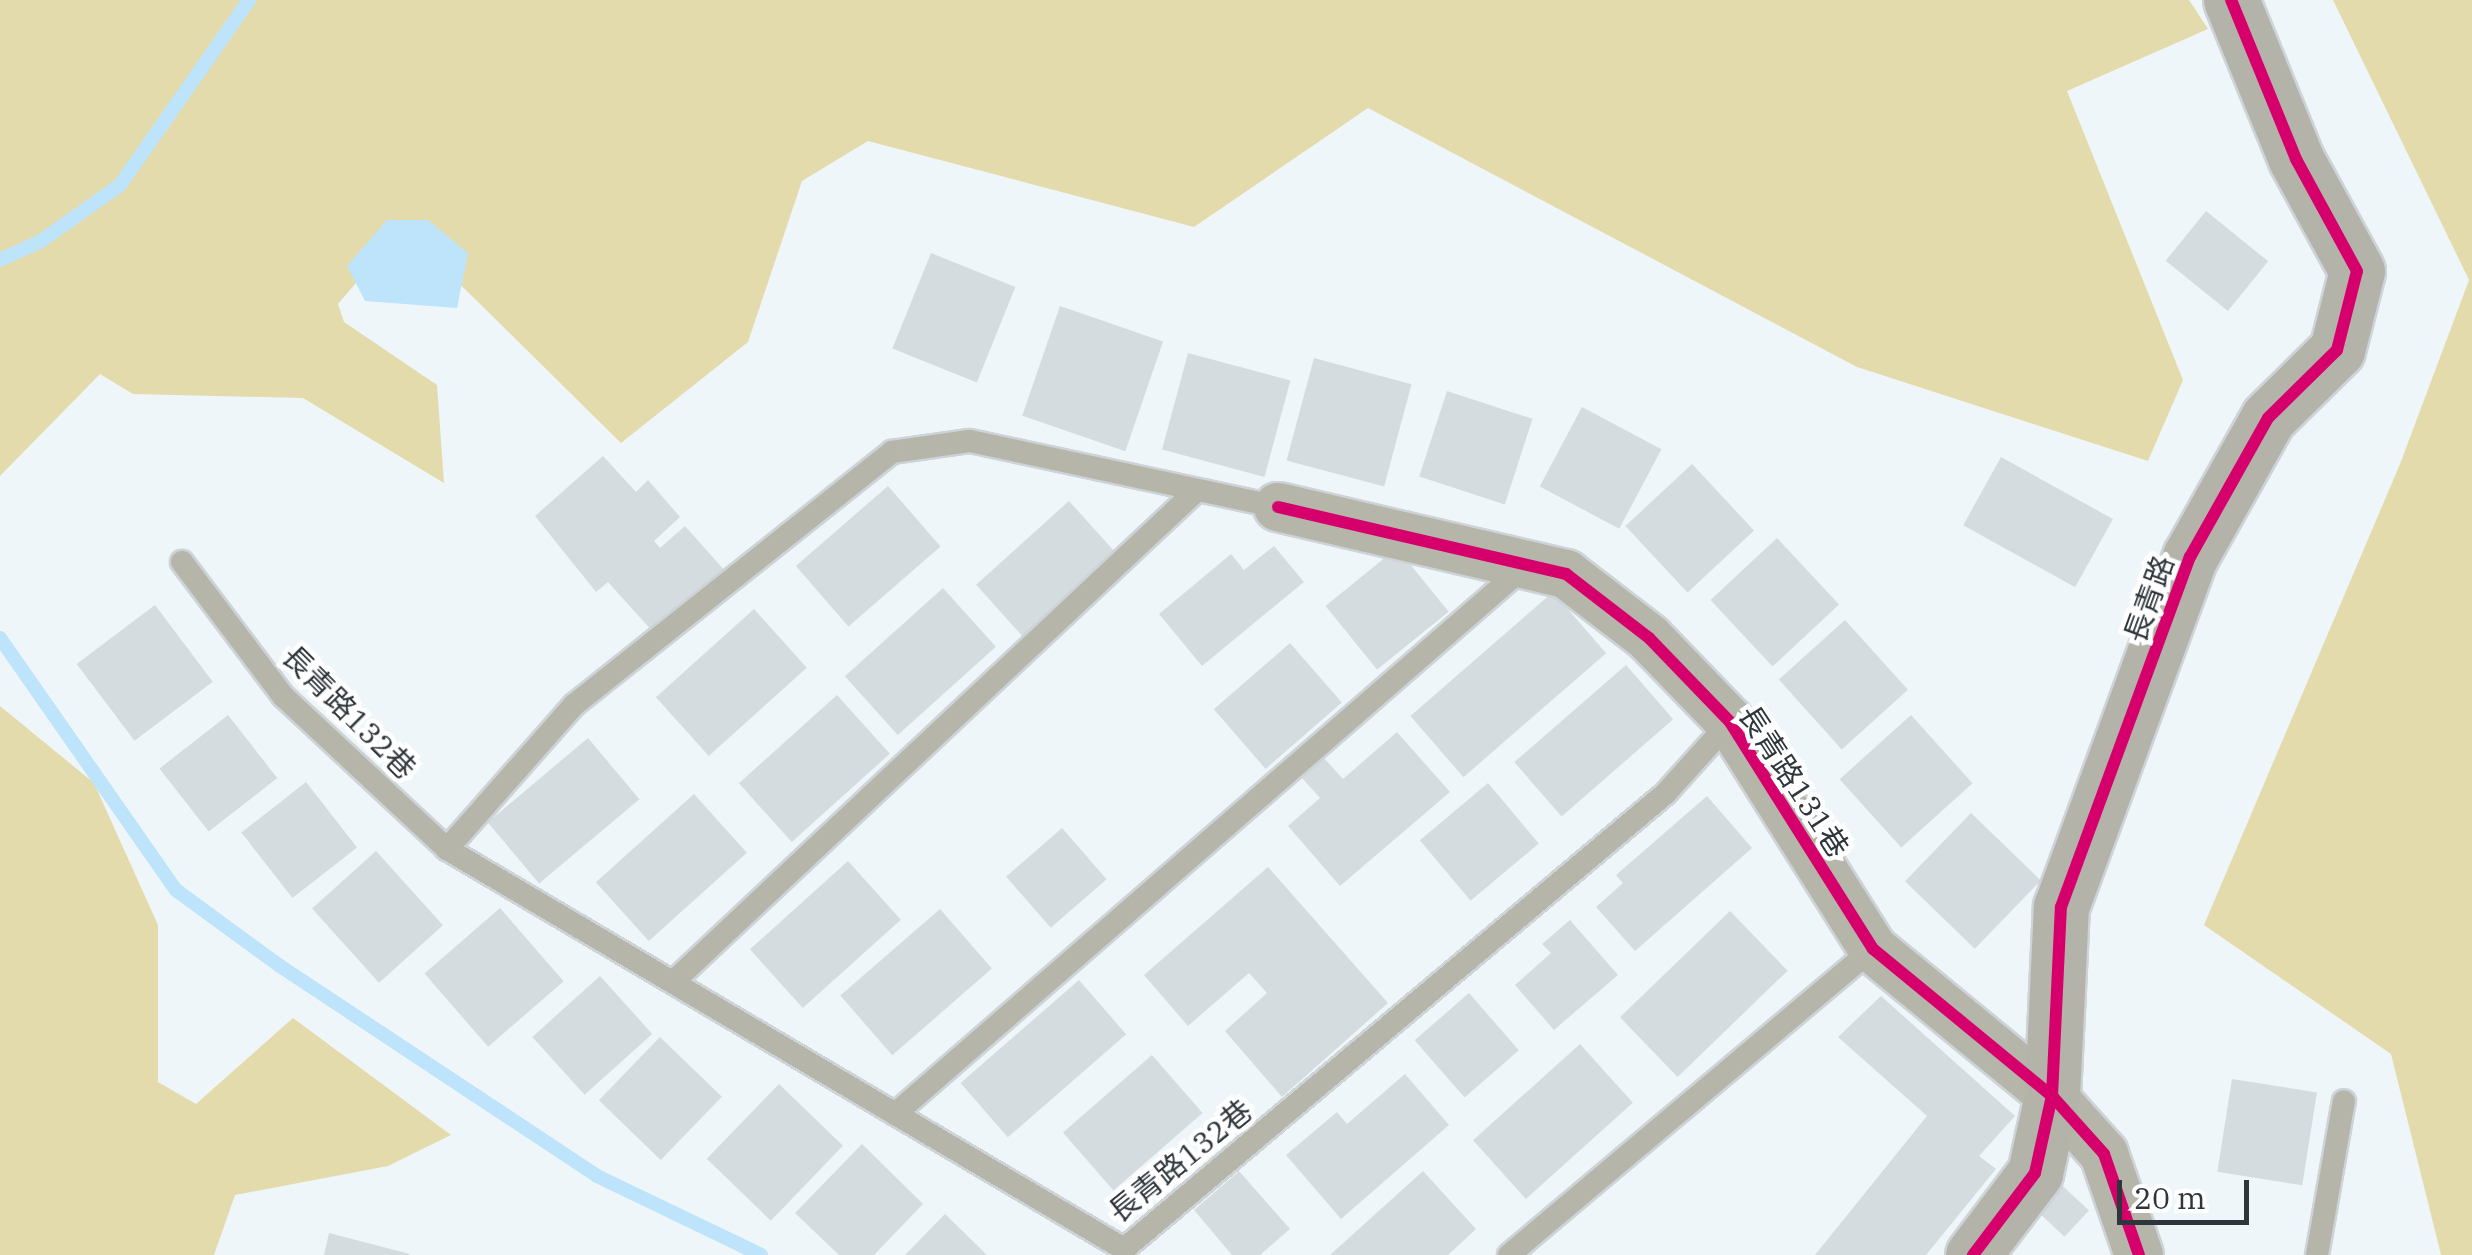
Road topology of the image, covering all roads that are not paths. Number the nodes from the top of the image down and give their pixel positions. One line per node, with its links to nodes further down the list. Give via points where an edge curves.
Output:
1 (2232, 0): 10 (street, 長青路, via 2296,159 2356,271 2337,350 2268,418 2190,557 2061,907)
2 (1194, 493): 3 (lane); 7 (lane, via 969,441 892,452 574,705); 9 (lane)
3 (1278, 507): 5 (street, 長青路131巷)
4 (182, 562): 7 (lane, 長青路132巷, via 283,696)
5 (1522, 568): 6 (street, 長青路131巷, via 1566,574 1649,638); 12 (lane)
6 (1730, 722): 8 (street, 長青路131巷); 13 (lane, 長青路132巷, via 1666,793)
7 (447, 849): 9 (lane, 長青路132巷)
8 (1873, 950): 10 (street, 長青路131巷); 14 (lane)
9 (673, 982): 12 (lane, 長青路132巷)
10 (2052, 1096): 15 (street, 長青路, via 2035,1174); 16 (street, 長青路131巷, via 2104,1154)
11 (2344, 1101): 17 (lane)
12 (895, 1114): 13 (lane, 長青路132巷)
13 (1129, 1252)
14 (1509, 1255)
15 (1974, 1255)
16 (2139, 1255)
17 (2318, 1255)

